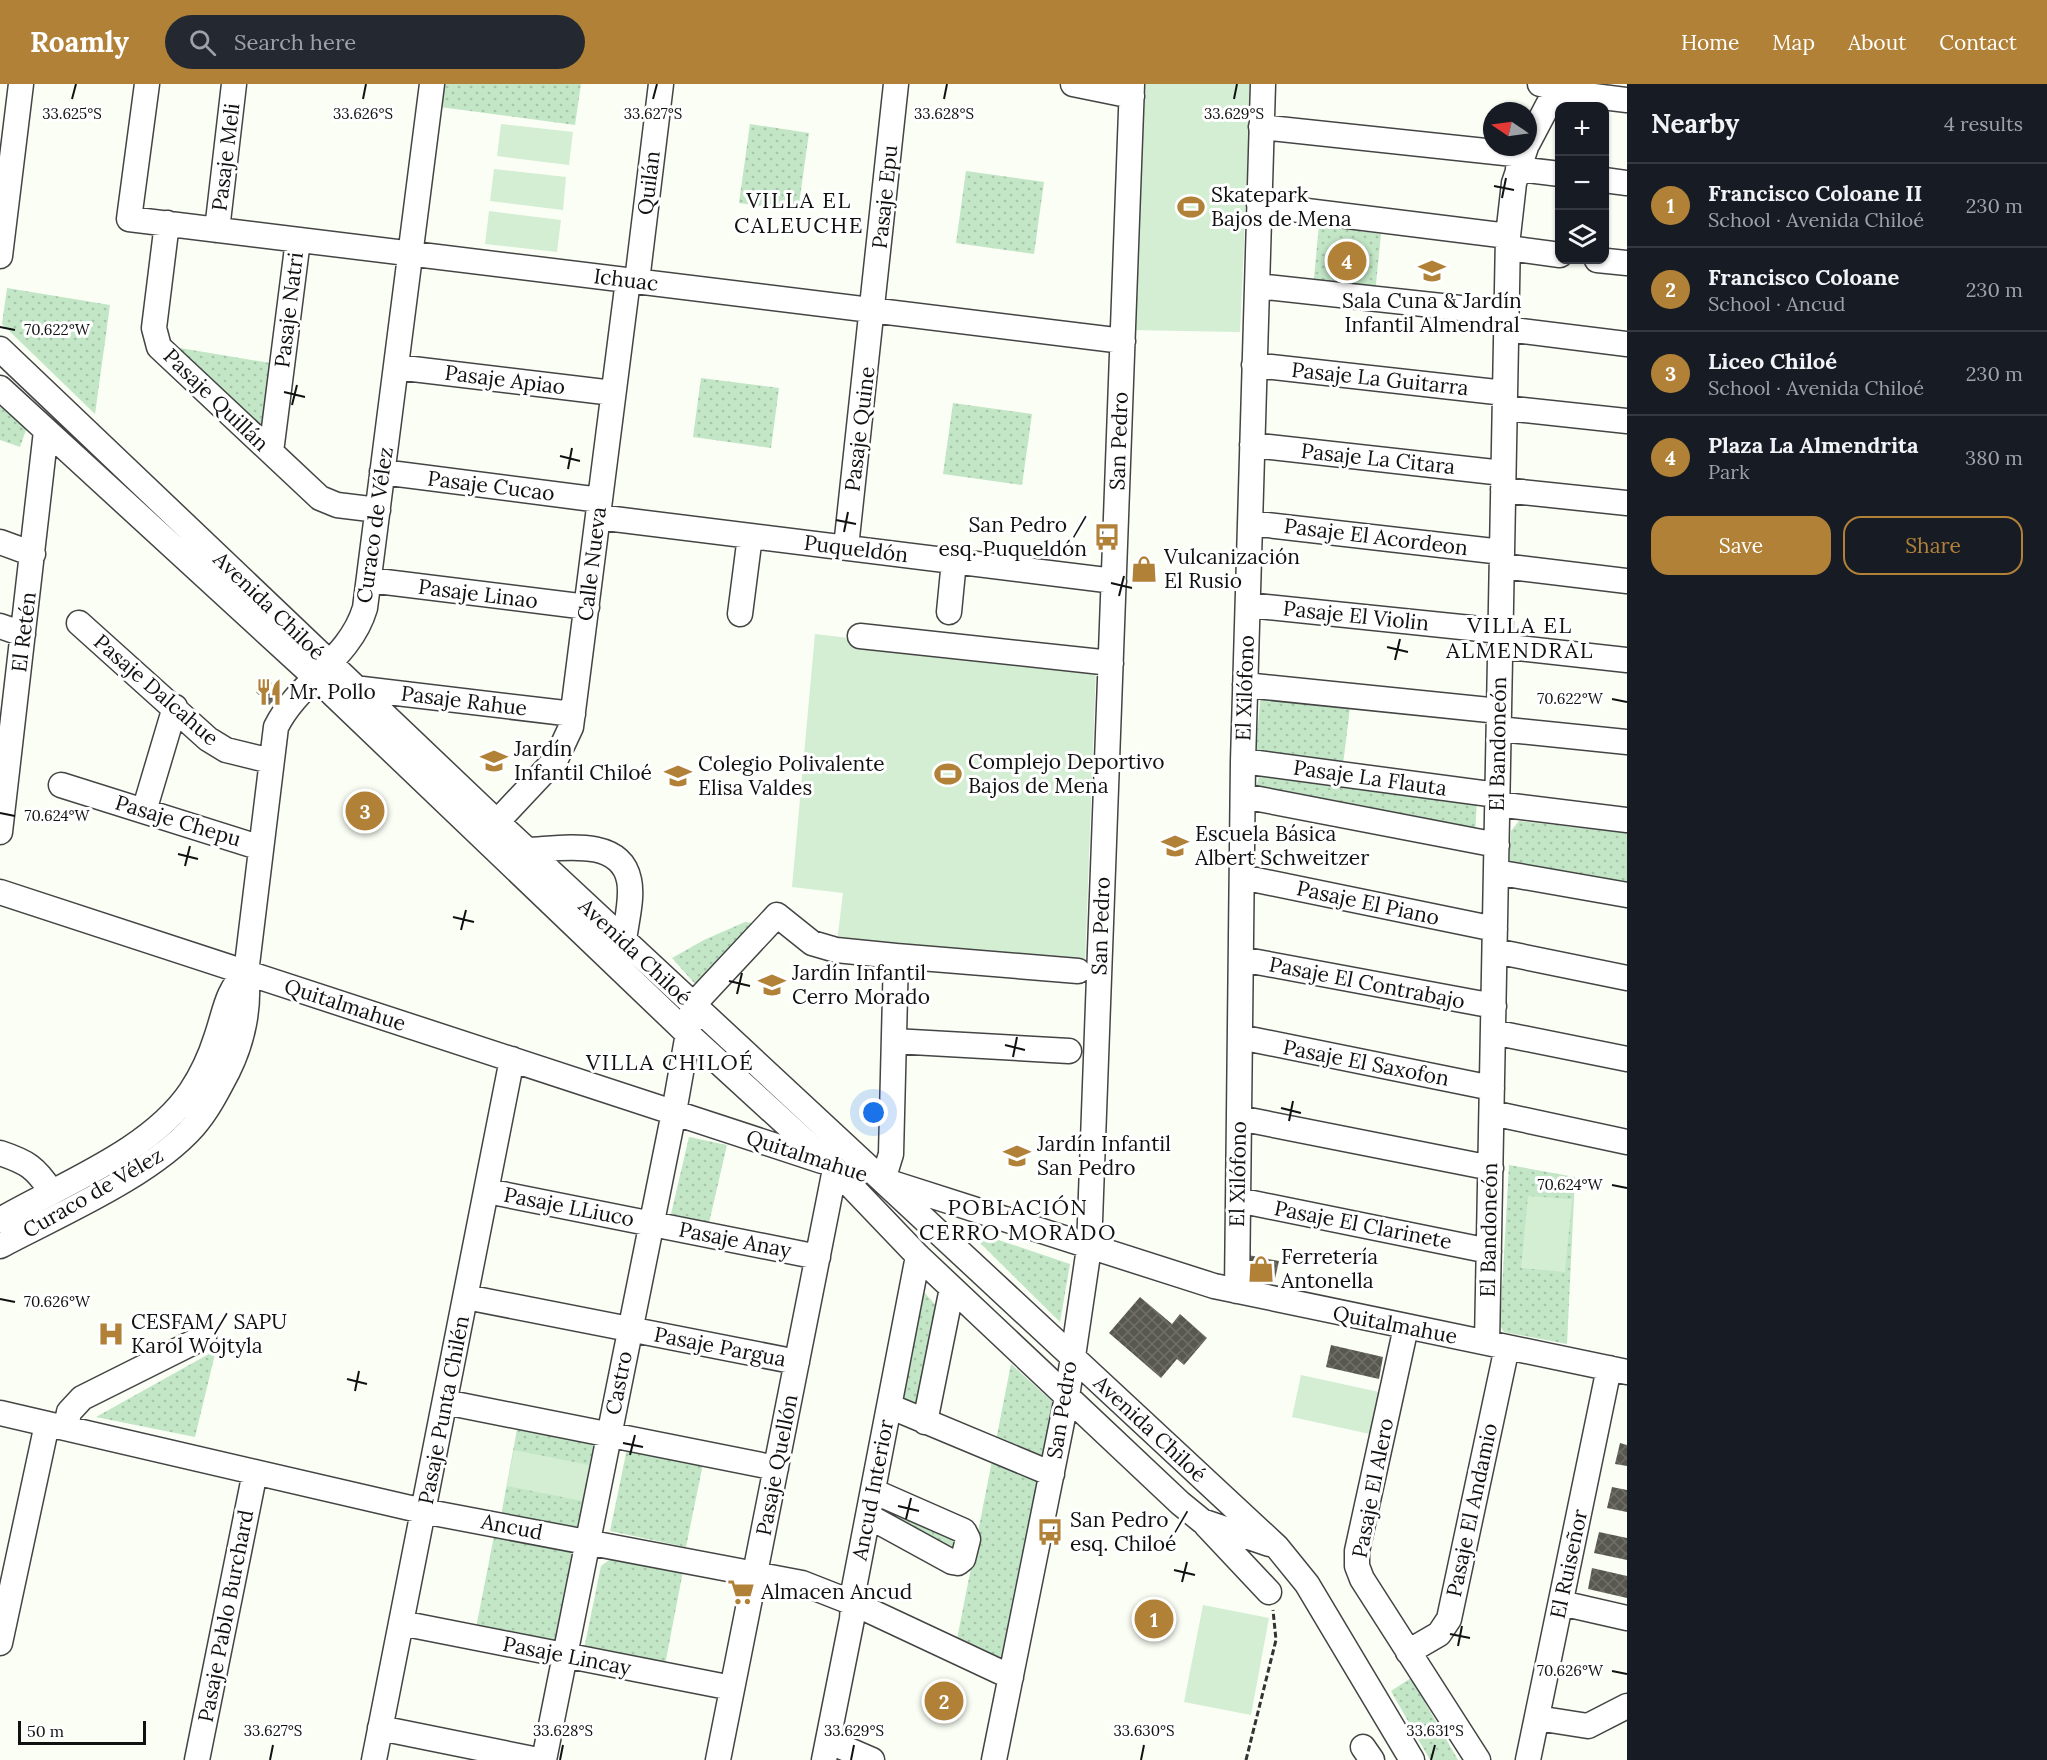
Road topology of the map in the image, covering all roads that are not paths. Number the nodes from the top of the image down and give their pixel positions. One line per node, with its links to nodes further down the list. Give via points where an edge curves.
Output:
1 (21, 84): 13 (street)
2 (147, 84): 22 (street, Ichuac, via 129,219)
3 (234, 84): 23 (street, Pasaje Meli)
4 (432, 84): 26 (street, Curaco de Vélez)
5 (661, 84): 31 (street, Quilán)
6 (896, 84): 33 (street, Pasaje Epu)
7 (1073, 84): 10 (street)
8 (1263, 84): 14 (street, El Xilófono)
9 (1552, 85): 11 (street, via 1578,94); 12 (street, El Bandoneón)
10 (1132, 90): 35 (street, San Pedro)
11 (1627, 100)
12 (1537, 121)
13 (8, 122): 28 (street)
14 (1261, 127): 15 (street); 21 (street, El Xilófono)
15 (1483, 149)
16 (1523, 156): 25 (street, El Bandoneón, via 1510,202)
17 (1529, 156): 18 (street)
18 (1555, 171)
19 (1609, 181): 20 (street)
20 (1627, 183)
21 (1259, 205): 25 (street); 32 (street, El Xilófono)
22 (167, 224): 23 (street, Ichuac); 46 (street, Pasaje Quillán, via 154,328 156,340 164,352)
23 (218, 230): 24 (street, Ichuac)
24 (298, 240): 26 (street, Ichuac); 46 (street, Pasaje Natri)
25 (1508, 242): 27 (street); 34 (street, El Bandoneón)
26 (411, 254): 31 (street, Ichuac); 39 (street, Curaco de Vélez)
27 (1555, 254)
28 (0, 256)
29 (1609, 261): 30 (street)
30 (1627, 263)
31 (632, 281): 33 (street, Ichuac); 41 (street, Calle Nueva)
32 (1257, 286): 34 (street); 38 (street, El Xilófono)
33 (873, 310): 35 (street, Ichuac); 55 (street, Pasaje Quine)
34 (1506, 321): 36 (street); 42 (street, El Bandoneón)
35 (1123, 341): 60 (street, San Pedro)
36 (1627, 344)
37 (0, 349): 73 (street, Avenida Chiloé)
38 (1254, 365): 42 (street, Pasaje La Guitarra); 45 (street, El Xilófono)
39 (396, 367): 41 (street, Pasaje Apiao); 47 (street, Curaco de Vélez)
40 (0, 388): 44 (street, Avenida Chiloé)
41 (613, 393): 50 (street, Calle Nueva)
42 (1505, 400): 43 (street, Pasaje La Guitarra); 48 (street, El Bandoneón)
43 (1627, 421)
44 (46, 430): 56 (street, El Retén); 73 (street, Avenida Chiloé)
45 (1252, 445): 48 (street, Pasaje La Citara); 52 (street, El Xilófono)
46 (271, 452): 51 (street, Pasaje Quillán, via 325,501)
47 (382, 472): 50 (street, Pasaje Cucao); 51 (street, Curaco de Vélez)
48 (1503, 481): 49 (street, Pasaje La Citara); 57 (street, El Bandoneón)
49 (1627, 503)
50 (599, 508): 53 (street, Puqueldón); 63 (street, Calle Nueva)
51 (378, 510): 59 (street, Curaco de Vélez)
52 (1250, 523): 57 (street, Pasaje El Acordeon); 62 (street, El Xilófono)
53 (750, 536): 55 (street, Puqueldón); 65 (street)
54 (0, 542): 56 (street)
55 (846, 548): 58 (street, Puqueldón)
56 (33, 554): 68 (street, El Retén)
57 (1502, 559): 61 (street, Pasaje El Acordeon); 70 (street, El Bandoneón)
58 (954, 561): 60 (street, Puqueldón); 64 (street)
59 (369, 580): 63 (street, Pasaje Linao); 73 (street, Curaco de Vélez, via 361,622)
60 (1113, 581): 72 (street, San Pedro)
61 (1627, 581)
62 (1248, 605): 70 (street, Pasaje El Violin); 74 (street, El Xilófono)
63 (587, 607): 78 (street, Calle Nueva)
64 (949, 612)
65 (740, 614)
66 (79, 623): 76 (street, Pasaje Dalcahue)
67 (0, 626): 68 (street)
68 (23, 634): 77 (street, El Retén)
69 (860, 636): 72 (street)
70 (1500, 639): 71 (street, Pasaje El Violin); 79 (street, El Bandoneón)
71 (1627, 660)
72 (1111, 663): 129 (street, San Pedro)
73 (323, 671): 75 (street, Avenida Chiloé); 81 (street, Curaco de Vélez, via 280,719); 108 (street, Avenida Chiloé)
74 (1245, 685): 79 (street); 82 (street, El Xilófono)
75 (354, 688): 78 (street, Pasaje Rahue); 89 (street, Avenida Chiloé)
76 (175, 707): 81 (street, Pasaje Dalcahue, via 208,739 226,750); 87 (street)
77 (7, 711): 84 (street, El Retén)
78 (573, 714): 89 (street, Calle Nueva, via 562,750)
79 (1499, 720): 80 (street); 86 (street, El Bandoneón)
80 (1627, 742)
81 (270, 761): 92 (street, Curaco de Vélez)
82 (1243, 761): 85 (street, El Xilófono); 86 (street, Pasaje La Flauta)
83 (61, 784): 87 (street, Pasaje Chepu)
84 (2, 792): 90 (street, El Retén)
85 (1243, 796): 91 (street); 95 (street, El Xilófono)
86 (1497, 800): 88 (street, Pasaje La Flauta); 91 (street, El Bandoneón)
87 (144, 811): 92 (street, Pasaje Chepu)
88 (1627, 820)
89 (497, 822): 93 (street, Avenida Chiloé)
90 (0, 832)
91 (1497, 845): 94 (street, El Bandoneón)
92 (261, 848): 103 (street, Curaco de Vélez)
93 (527, 850): 98 (street, Avenida Chiloé); 98 (street, via 588,848 619,860 630,887)
94 (1496, 872): 97 (street); 99 (street, El Bandoneón)
95 (1242, 877): 99 (street, Pasaje El Piano); 101 (street, El Xilófono)
96 (0, 892): 103 (street, Quitalmahue)
97 (1627, 895)
98 (624, 940): 105 (street, Avenida Chiloé)
99 (1495, 940): 104 (street, Pasaje El Piano); 106 (street, El Bandoneón)
100 (896, 956): 102 (street); 105 (street, via 836,950 812,943 777,915); 110 (street)
101 (1241, 959): 106 (street, Pasaje El Contrabajo); 109 (street, El Xilófono)
102 (1078, 971)
103 (246, 973): 112 (street, Quitalmahue); 123 (street, Curaco de Vélez, via 230,991 210,1056 178,1108 132,1147); 128 (street, Curaco de Vélez, via 247,1008 235,1054 196,1125 144,1168)
104 (1627, 978)
105 (693, 1005): 108 (street, Castro); 122 (street, Avenida Chiloé)
106 (1494, 1006): 107 (street, El Bandoneón)
107 (1493, 1032): 113 (street); 114 (street, El Bandoneón)
108 (689, 1035): 115 (street, Castro); 120 (street, Avenida Chiloé)
109 (1240, 1037): 114 (street, Pasaje El Saxofon); 117 (street, El Xilófono)
110 (894, 1041): 111 (street); 122 (street, via 891,1154)
111 (1069, 1051)
112 (512, 1059): 115 (street, Quitalmahue); 124 (street, Pasaje Punta Chilén)
113 (1627, 1059)
114 (1492, 1088): 116 (street, El Bandoneón)
115 (674, 1112): 120 (street, Quitalmahue); 127 (street, Castro)
116 (1492, 1113): 118 (street); 121 (street, El Bandoneón)
117 (1239, 1118): 121 (street); 125 (street, El Xilófono)
118 (1627, 1142)
119 (0, 1153): 123 (street, via 37,1170)
120 (832, 1167): 122 (street, Quitalmahue); 131 (street, Avenida Chiloé); 132 (street, Pasaje Quellón)
121 (1491, 1168): 130 (street, El Bandoneón)
122 (883, 1180): 129 (street, Quitalmahue); 140 (street, Avenida Chiloé)
123 (51, 1191): 126 (street, Curaco de Vélez)
124 (487, 1191): 127 (street, Pasaje LLiuco); 135 (street, Pasaje Punta Chilén)
125 (1238, 1200): 130 (street, Pasaje El Clarinete); 134 (street, El Xilófono)
126 (0, 1220)
127 (651, 1224): 132 (street, Pasaje Anay); 137 (street, Castro)
128 (0, 1246)
129 (1089, 1248): 134 (street, Quitalmahue); 140 (street, San Pedro)
130 (1489, 1251): 139 (street, El Bandoneón)
131 (918, 1256): 133 (street, Avenida Chiloé); 145 (street, Ancud Interior)
132 (818, 1257): 141 (street, Pasaje Quellón)
133 (952, 1288): 143 (street, Avenida Chiloé); 147 (street)
134 (1237, 1292): 136 (street, Quitalmahue)
135 (466, 1297): 137 (street, Pasaje Pargua); 144 (street, Pasaje Punta Chilén)
136 (1406, 1327): 139 (street, Quitalmahue); 166 (street, Pasaje El Alero, via 1356,1558 1362,1579)
137 (630, 1329): 141 (street, Pasaje Pargua); 149 (street, Castro)
138 (204, 1337): 148 (street, via 82,1398)
139 (1497, 1345): 142 (street, Quitalmahue); 166 (street, Pasaje El Andamio, via 1449,1619 1439,1634)
140 (1071, 1355): 143 (street, San Pedro); 158 (street, Avenida Chiloé)
141 (797, 1362): 150 (street, Pasaje Quellón)
142 (1618, 1370): 162 (street, El Ruiseñor)
143 (1066, 1397): 152 (street, San Pedro); 156 (street, Avenida Chiloé)
144 (445, 1401): 149 (street); 154 (street, Pasaje Punta Chilén)
145 (889, 1406): 147 (street); 153 (street, Ancud Interior)
146 (0, 1413): 148 (street, Ancud)
147 (925, 1422): 152 (street)
148 (56, 1426): 151 (street, Ancud); 165 (street)
149 (609, 1434): 150 (street); 157 (street, Castro)
150 (776, 1468): 159 (street, Pasaje Quellón)
151 (255, 1472): 154 (street, Ancud); 175 (street, Pasaje Pablo Burchard)
152 (1052, 1474): 168 (street, San Pedro)
153 (873, 1491): 155 (street, Ancud Interior); 155 (street, via 964,1531 968,1539 963,1559 952,1562)
154 (423, 1511): 157 (street, Ancud); 164 (street, Pasaje Punta Chilén)
155 (868, 1516): 161 (street, Ancud Interior)
156 (1203, 1521): 158 (street, Avenida Chiloé); 160 (street)
157 (588, 1542): 159 (street, Ancud); 167 (street, Castro)
158 (1277, 1547): 181 (street, Avenida Chiloé, via 1307,1584)
159 (755, 1574): 161 (street, Ancud, via 802,1583); 169 (street, Pasaje Quellón)
160 (1269, 1592)
161 (853, 1603): 168 (street, Ancud); 173 (street, Ancud Interior)
162 (1561, 1603): 163 (street); 171 (street, El Ruiseñor)
163 (1627, 1618)
164 (401, 1623): 167 (street, Pasaje Lincay); 172 (street, Pasaje Punta Chilén)
165 (0, 1643)
166 (1408, 1652): 182 (street, Pasaje El Alero)
167 (565, 1655): 169 (street, Pasaje Lincay); 178 (street, Castro)
168 (1011, 1677): 174 (street, San Pedro)
169 (732, 1688): 179 (street, Pasaje Quellón)
170 (1627, 1706): 171 (street, via 1588,1726)
171 (1537, 1718): 183 (street, El Ruiseñor)
172 (380, 1728): 176 (street, Pasaje Punta Chilén); 177 (street)
173 (826, 1751): 180 (street)
174 (999, 1758)
175 (197, 1760)
176 (374, 1760)
177 (538, 1760)
178 (544, 1760)
179 (718, 1760)
180 (872, 1760)
181 (1412, 1760)
182 (1478, 1760)
183 (1528, 1760)

